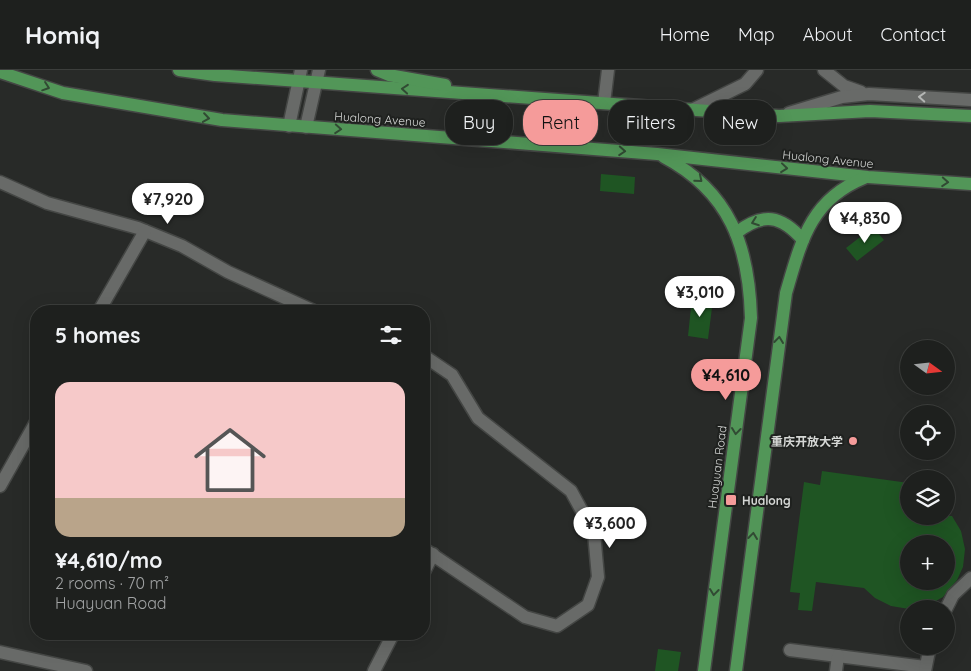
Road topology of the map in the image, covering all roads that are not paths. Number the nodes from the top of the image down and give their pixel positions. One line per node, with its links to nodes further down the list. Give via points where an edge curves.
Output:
1 (179, 70): 8 (main road)
2 (233, 70): 8 (main road)
3 (378, 70): 12 (main road)
4 (608, 70): 14 (street)
5 (757, 70): 16 (street, via 745,84)
6 (824, 70): 11 (street, via 844,86)
7 (0, 72): 20 (main road, Hualong Avenue, one-way to 20, via 63,93 205,118)
8 (215, 75): 9 (main road)
9 (300, 75): 10 (main road); 20 (street)
10 (317, 76): 12 (main road, one-way to 10); 21 (street)
11 (869, 94): 13 (street, one-way to 11); 18 (street, via 842,97)
12 (488, 96): 14 (main road)
13 (971, 100)
14 (604, 103): 15 (main road)
15 (608, 103)
16 (694, 109)
17 (694, 110): 18 (main road)
18 (779, 116): 19 (main road, via 870,111)
19 (971, 116)
20 (289, 126): 21 (main road, Hualong Avenue)
21 (306, 127): 22 (main road, Hualong Avenue, one-way to 22)
22 (657, 154): 23 (main road, Hualong Avenue, one-way to 23); 27 (main road, Huayuan Road, one-way to 27, via 687,169 707,186 724,207)
23 (868, 177): 25 (main road, Hualong Avenue, one-way to 25); 28 (main road, via 845,186 829,198 813,218)
24 (0, 182): 26 (street, via 47,203)
25 (971, 184)
26 (145, 231): 29 (street); 30 (street)
27 (736, 233): 28 (main road, one-way to 27, via 780,221 766,218 751,221); 45 (main road, Huayuan Road, one-way to 45, via 750,285 751,318)
28 (803, 240): 46 (main road, one-way to 28, via 786,293)
29 (102, 305)
30 (301, 305)
31 (430, 360): 34 (street, via 452,376 478,418 571,491 594,533 598,577 588,605 557,626 525,617)
32 (30, 433): 33 (street)
33 (0, 486)
34 (430, 553)
35 (971, 578): 36 (street)
36 (950, 600)
37 (390, 640): 44 (street)
38 (790, 650): 41 (street)
39 (0, 652): 43 (street)
40 (928, 655): 42 (street)
41 (838, 656): 42 (street); 47 (street)
42 (925, 669)
43 (86, 671)
44 (374, 671)
45 (704, 671)
46 (736, 671)
47 (836, 671)

